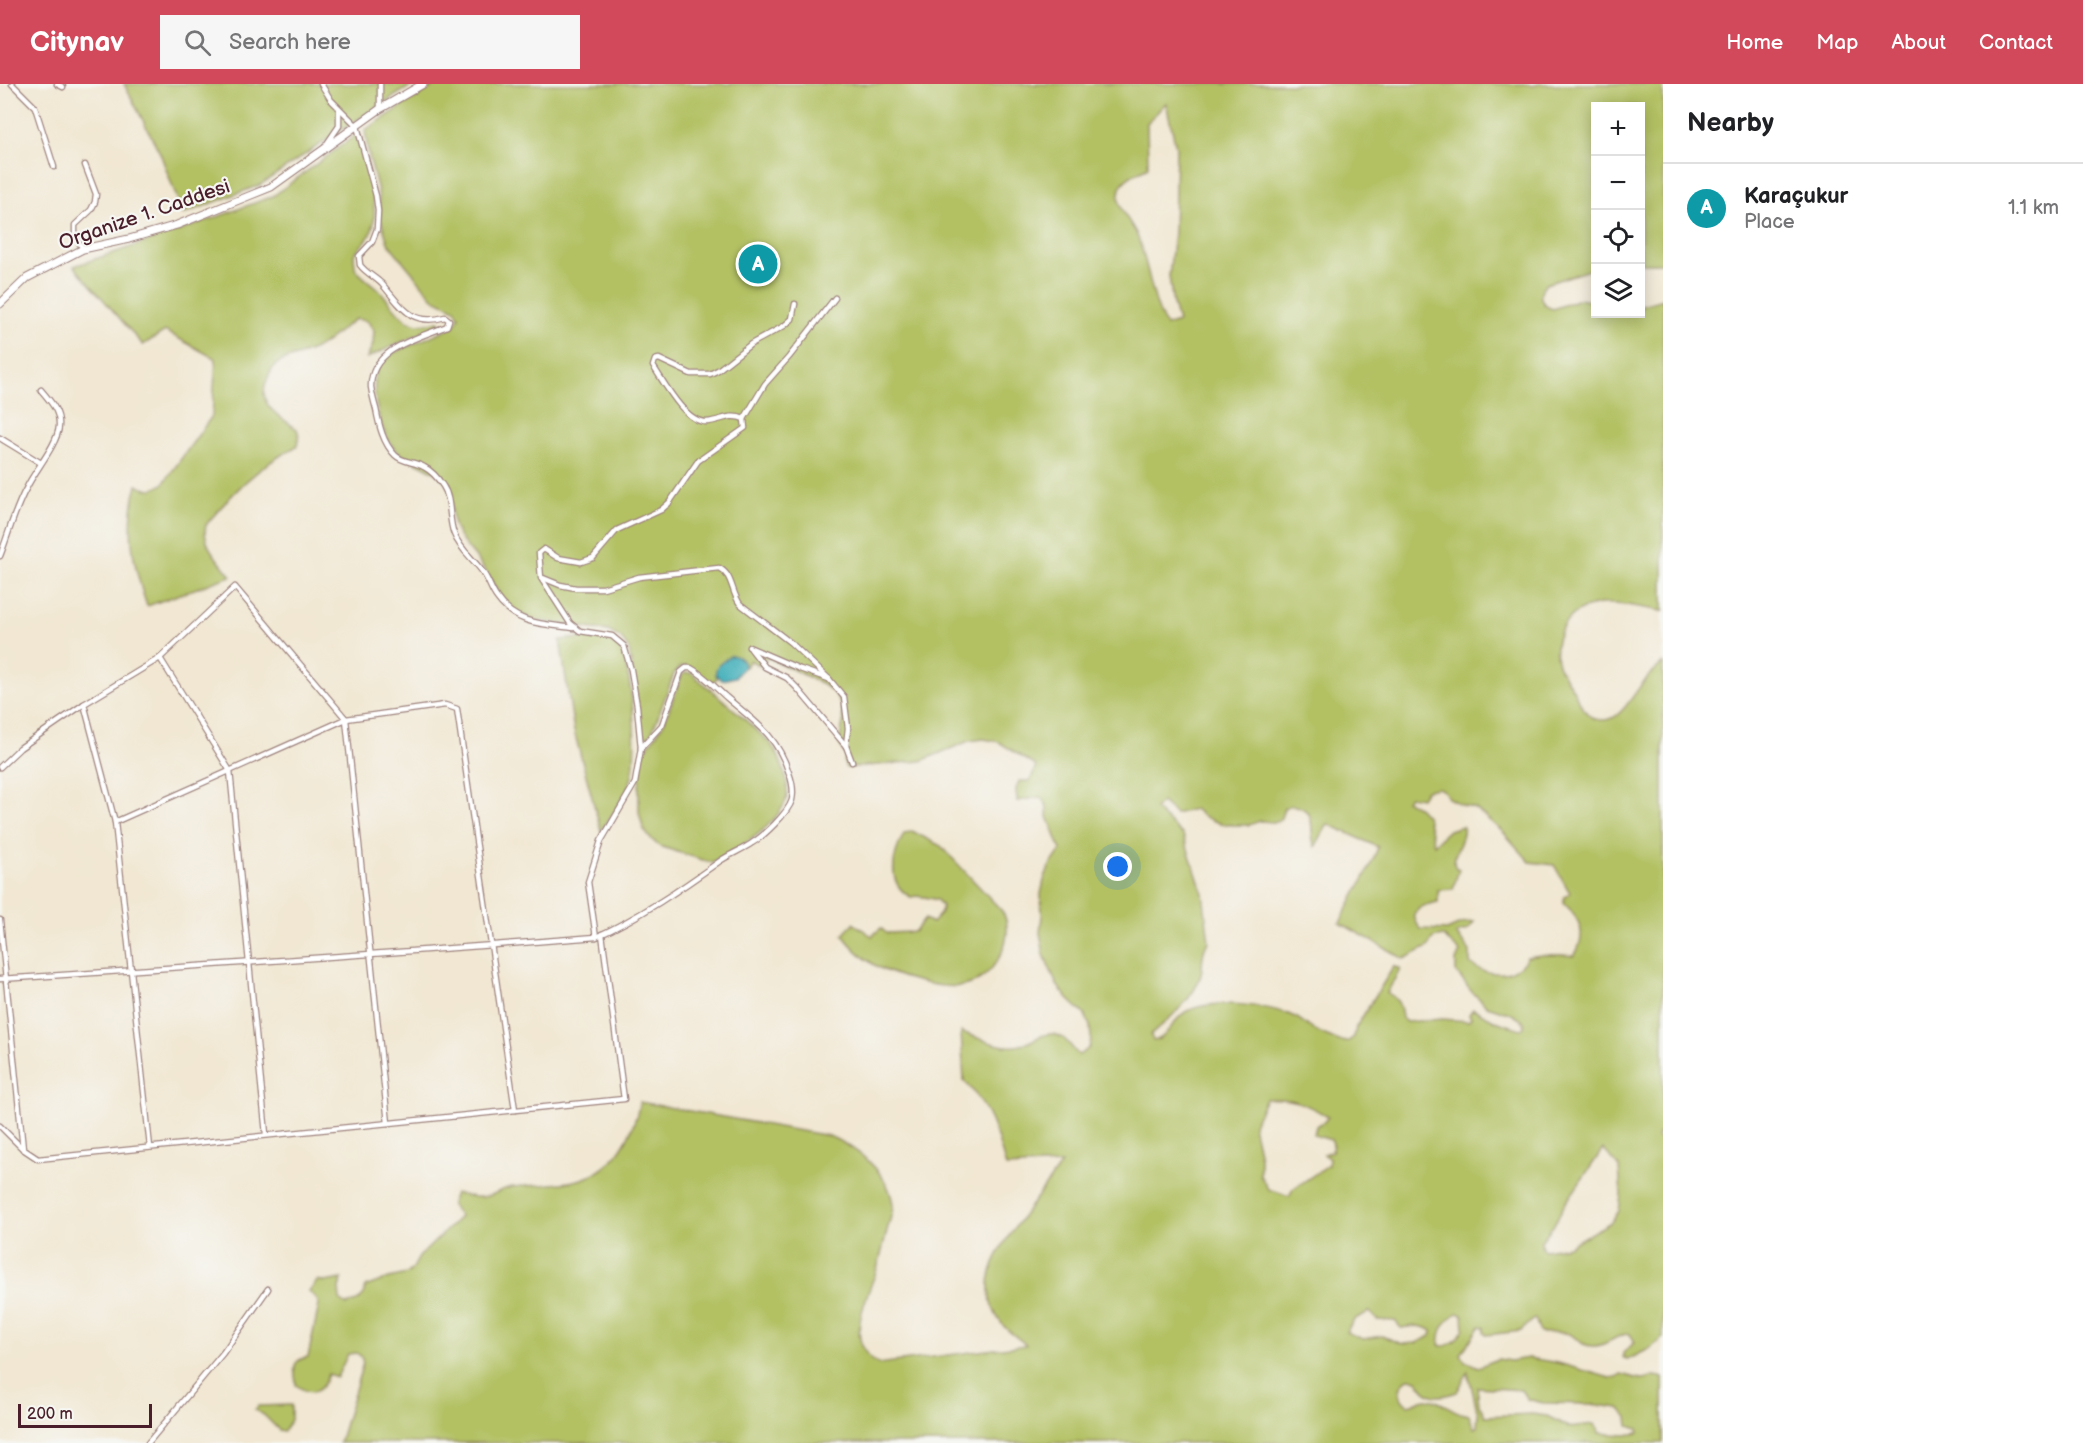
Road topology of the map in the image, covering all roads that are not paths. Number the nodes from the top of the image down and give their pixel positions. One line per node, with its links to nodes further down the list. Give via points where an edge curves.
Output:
1 (12, 84): 12 (street, via 35,107)
2 (57, 84): 6 (street)
3 (321, 84): 7 (street)
4 (380, 84): 8 (street)
5 (423, 84): 8 (street, Organize 1. Caddesi)
6 (63, 87)
7 (339, 108): 9 (street); 10 (street, via 339,126)
8 (381, 109): 9 (street, Organize 1. Caddesi)
9 (357, 126): 10 (street, Organize 1. Caddesi); 23 (street, via 376,196 378,219 374,238 359,256 360,266 409,314 427,320 445,317 449,322 380,360 372,387 382,433 397,456 423,466 440,480 446,490 453,533 484,574 496,598 528,622)
10 (323, 150): 13 (street, Organize 1. Caddesi, via 271,188 156,232)
11 (85, 165): 13 (street, via 96,194 91,210 75,225)
12 (54, 167)
13 (82, 249): 15 (street, Organize 1. Caddesi, via 27,278)
14 (835, 298): 18 (street, via 765,384)
15 (0, 304)
16 (795, 304): 18 (street, via 792,319 784,326 710,374 691,374 659,359 654,362 671,396 696,419 707,422 731,416)
17 (41, 390): 20 (street, via 54,406 59,426)
18 (744, 420): 22 (street, via 743,429 698,460 669,503 617,530 593,558 580,562 540,550)
19 (0, 438): 20 (street)
20 (41, 463): 21 (street, via 26,489)
21 (0, 556)
22 (542, 578): 23 (street); 25 (street, via 576,588 603,588 639,577 719,568 729,576 740,604)
23 (574, 628): 29 (street, via 612,636 624,646)
24 (160, 658): 26 (street); 27 (street, via 235,587); 32 (street)
25 (829, 679): 28 (street, via 844,697); 28 (street, via 749,647 765,667 797,688)
26 (84, 704): 31 (street, via 20,748); 33 (street)
27 (346, 719): 32 (street); 37 (street, via 445,705 457,710); 38 (street)
28 (846, 746): 30 (street)
29 (641, 748): 35 (street, via 662,725 681,672 691,668 776,743 791,778 792,800 754,842); 36 (street, via 635,783 601,841 588,882)
30 (852, 762)
31 (0, 767)
32 (230, 771): 33 (street); 39 (street)
33 (115, 822): 40 (street)
34 (0, 920): 41 (street)
35 (602, 934): 36 (street); 42 (street, via 624,1099)
36 (596, 937): 37 (street)
37 (491, 946): 38 (street); 42 (street)
38 (370, 953): 39 (street); 43 (street)
39 (250, 961): 40 (street); 45 (street)
40 (129, 972): 41 (street); 46 (street)
41 (3, 978): 47 (street)
42 (515, 1110): 43 (street)
43 (388, 1123): 45 (street)
44 (0, 1126): 47 (street)
45 (266, 1134): 46 (street)
46 (150, 1147): 47 (street, via 38,1159)
47 (23, 1149)
48 (268, 1288): 49 (street, via 223,1353)
49 (148, 1443)

